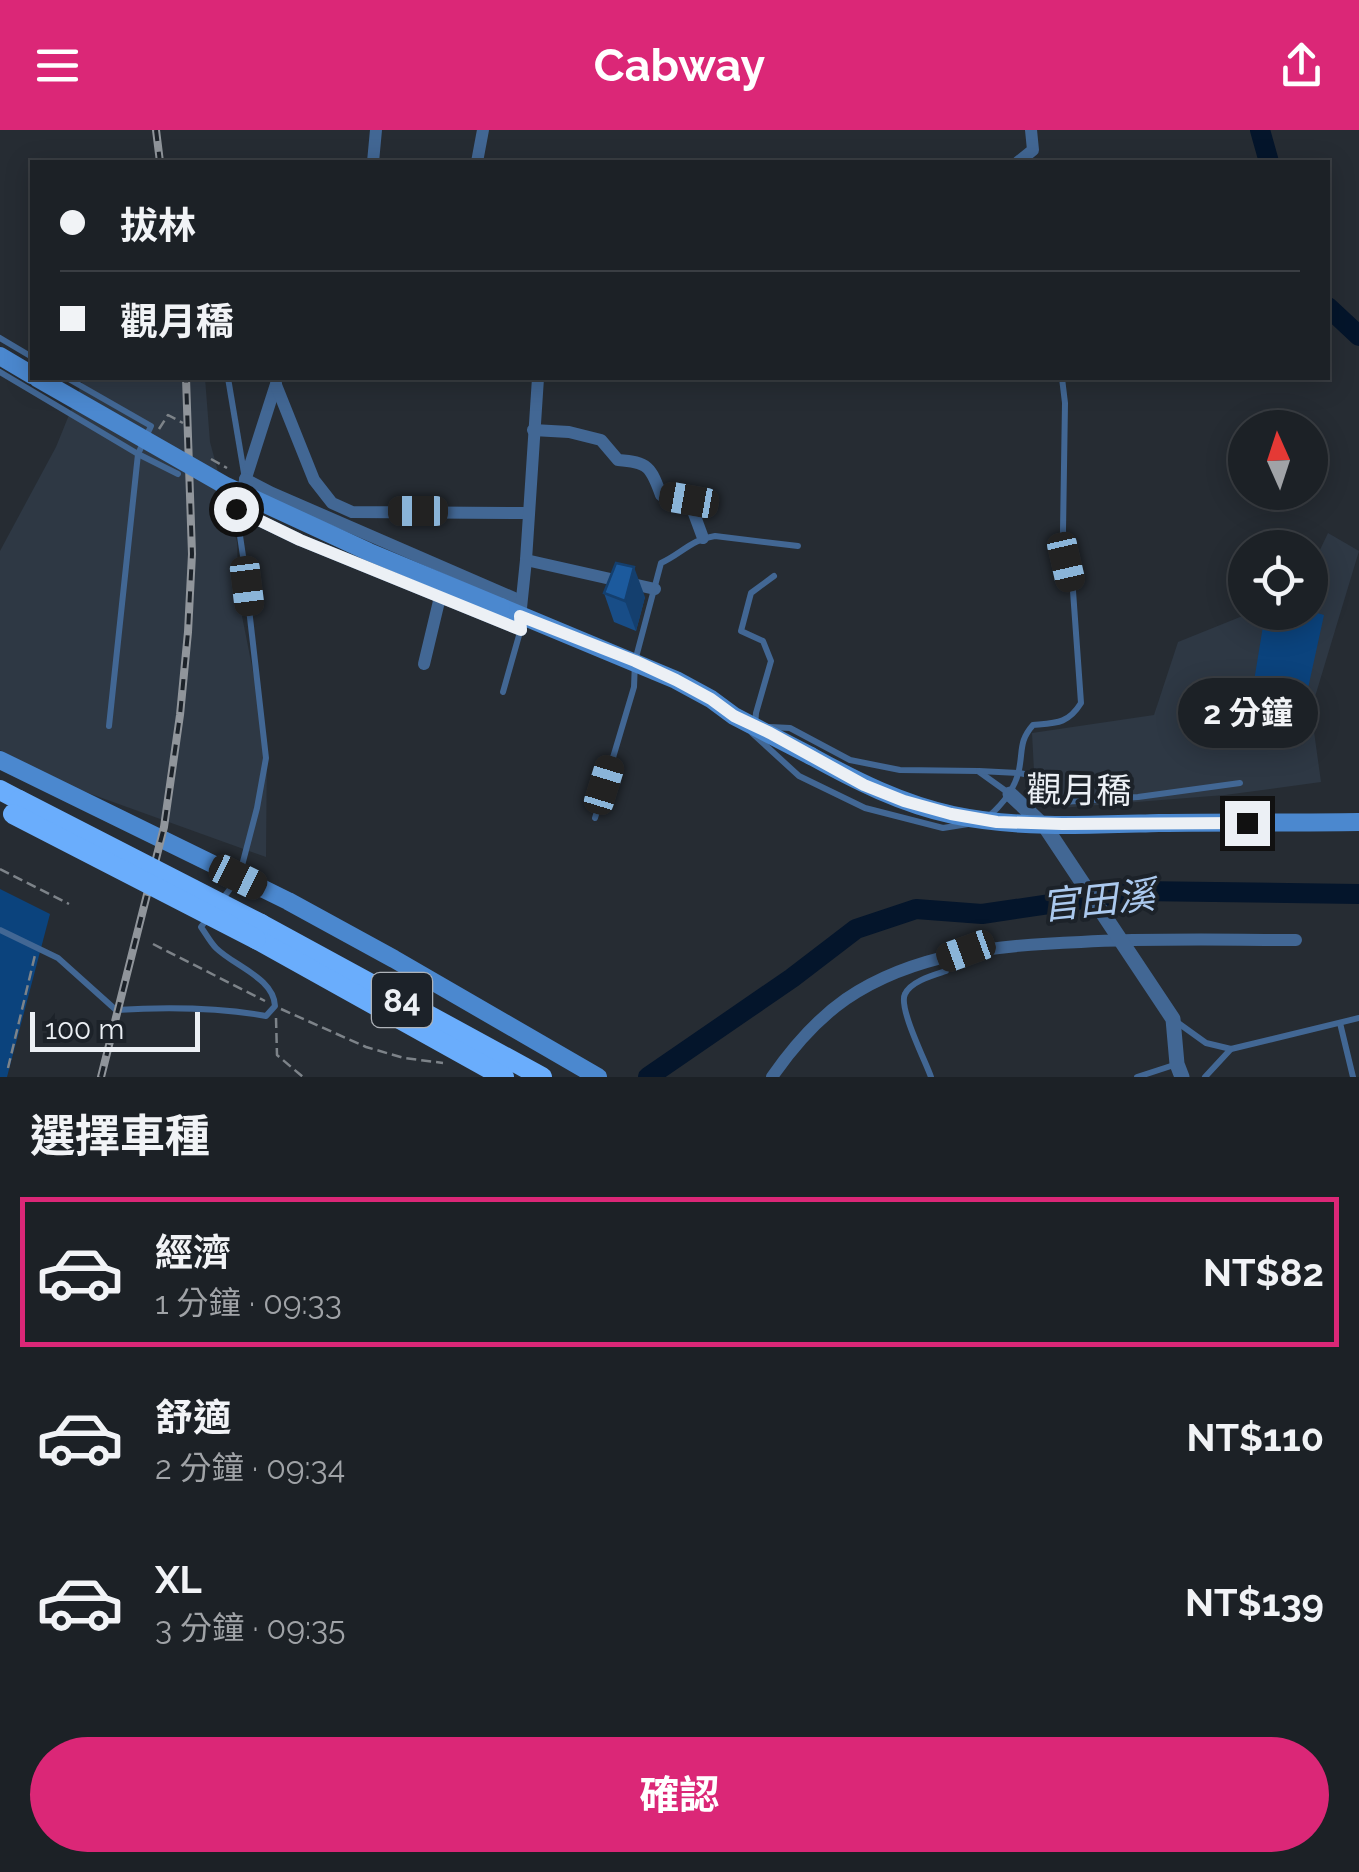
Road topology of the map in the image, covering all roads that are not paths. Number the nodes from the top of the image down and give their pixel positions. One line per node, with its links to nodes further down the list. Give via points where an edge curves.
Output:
1 (376, 130): 4 (street)
2 (483, 130): 5 (street)
3 (1031, 130): 6 (street, via 1033,150)
4 (373, 160)
5 (477, 160)
6 (1020, 160)
7 (0, 338): 9 (lane)
8 (30, 357): 9 (lane)
9 (4, 362): 10 (main road, 觀月穚, bridge); 11 (lane)
10 (30, 374)
11 (30, 380)
12 (30, 380): 20 (lane)
13 (42, 380): 32 (main road, 觀月穚, bridge, via 226,486)
14 (71, 380): 20 (lane, via 154,428)
15 (228, 380): 23 (lane)
16 (538, 380): 19 (street)
17 (1062, 380): 41 (lane, via 1063,531 1081,702 1073,716 1033,725 1024,736)
18 (277, 381): 23 (street); 25 (street, via 314,480 332,503 352,512)
19 (533, 430): 25 (street); 26 (street, via 602,440 618,460 640,462 653,472 661,495 689,500)
20 (138, 454): 22 (lane); 37 (lane)
21 (206, 468): 24 (lane, via 224,478)
22 (178, 474)
23 (245, 479): 24 (street); 32 (street)
24 (236, 509): 31 (street); 48 (lane, via 266,758)
25 (528, 512): 28 (street)
26 (702, 538): 27 (lane); 30 (lane, via 660,563)
27 (798, 546)
28 (526, 560): 30 (street); 32 (street)
29 (774, 576): 38 (lane, via 751,593 742,630 763,642 770,661)
30 (655, 589): 33 (lane)
31 (440, 597): 32 (street); 34 (street)
32 (521, 615): 33 (main road, 觀月穚); 35 (lane)
33 (635, 661): 36 (main road, 觀月穚); 46 (lane, via 634,687)
34 (424, 664)
35 (502, 692)
36 (734, 716): 38 (main road, 觀月穚); 44 (lane, via 800,776 865,808 944,828 991,815)
37 (109, 726)
38 (754, 727): 40 (lane, via 790,728 850,760 900,770); 47 (main road, 觀月穚, bridge, via 904,801 997,822)
39 (0, 760): 48 (main road)
40 (978, 770): 41 (lane); 44 (lane)
41 (1019, 772): 42 (lane, via 1046,778 1062,802); 44 (lane)
42 (1240, 783)
43 (0, 790): 59 (highway, 84, bridge)
44 (1010, 794): 50 (street, via 1046,828)
45 (0, 808): 58 (highway, 84, bridge)
46 (594, 818)
47 (1359, 822)
48 (238, 877): 49 (lane, via 201,927 275,997 266,1016 116,1010 58,958); 60 (main road)
49 (0, 930)
50 (1120, 940): 51 (street); 52 (street, via 1010,945); 54 (street)
51 (1296, 940)
52 (947, 958): 61 (street, via 901,970 845,1000 793,1046); 62 (lane, via 946,970 903,996)
53 (1359, 1018): 55 (lane)
54 (1173, 1019): 56 (lane, via 1206,1043); 57 (street)
55 (1340, 1023): 56 (lane); 65 (lane)
56 (1230, 1048): 64 (lane)
57 (1180, 1071): 63 (lane)
58 (504, 1077)
59 (542, 1077)
60 (598, 1077)
61 (772, 1077)
62 (930, 1077)
63 (1137, 1077)
64 (1205, 1077)
65 (1353, 1077)

